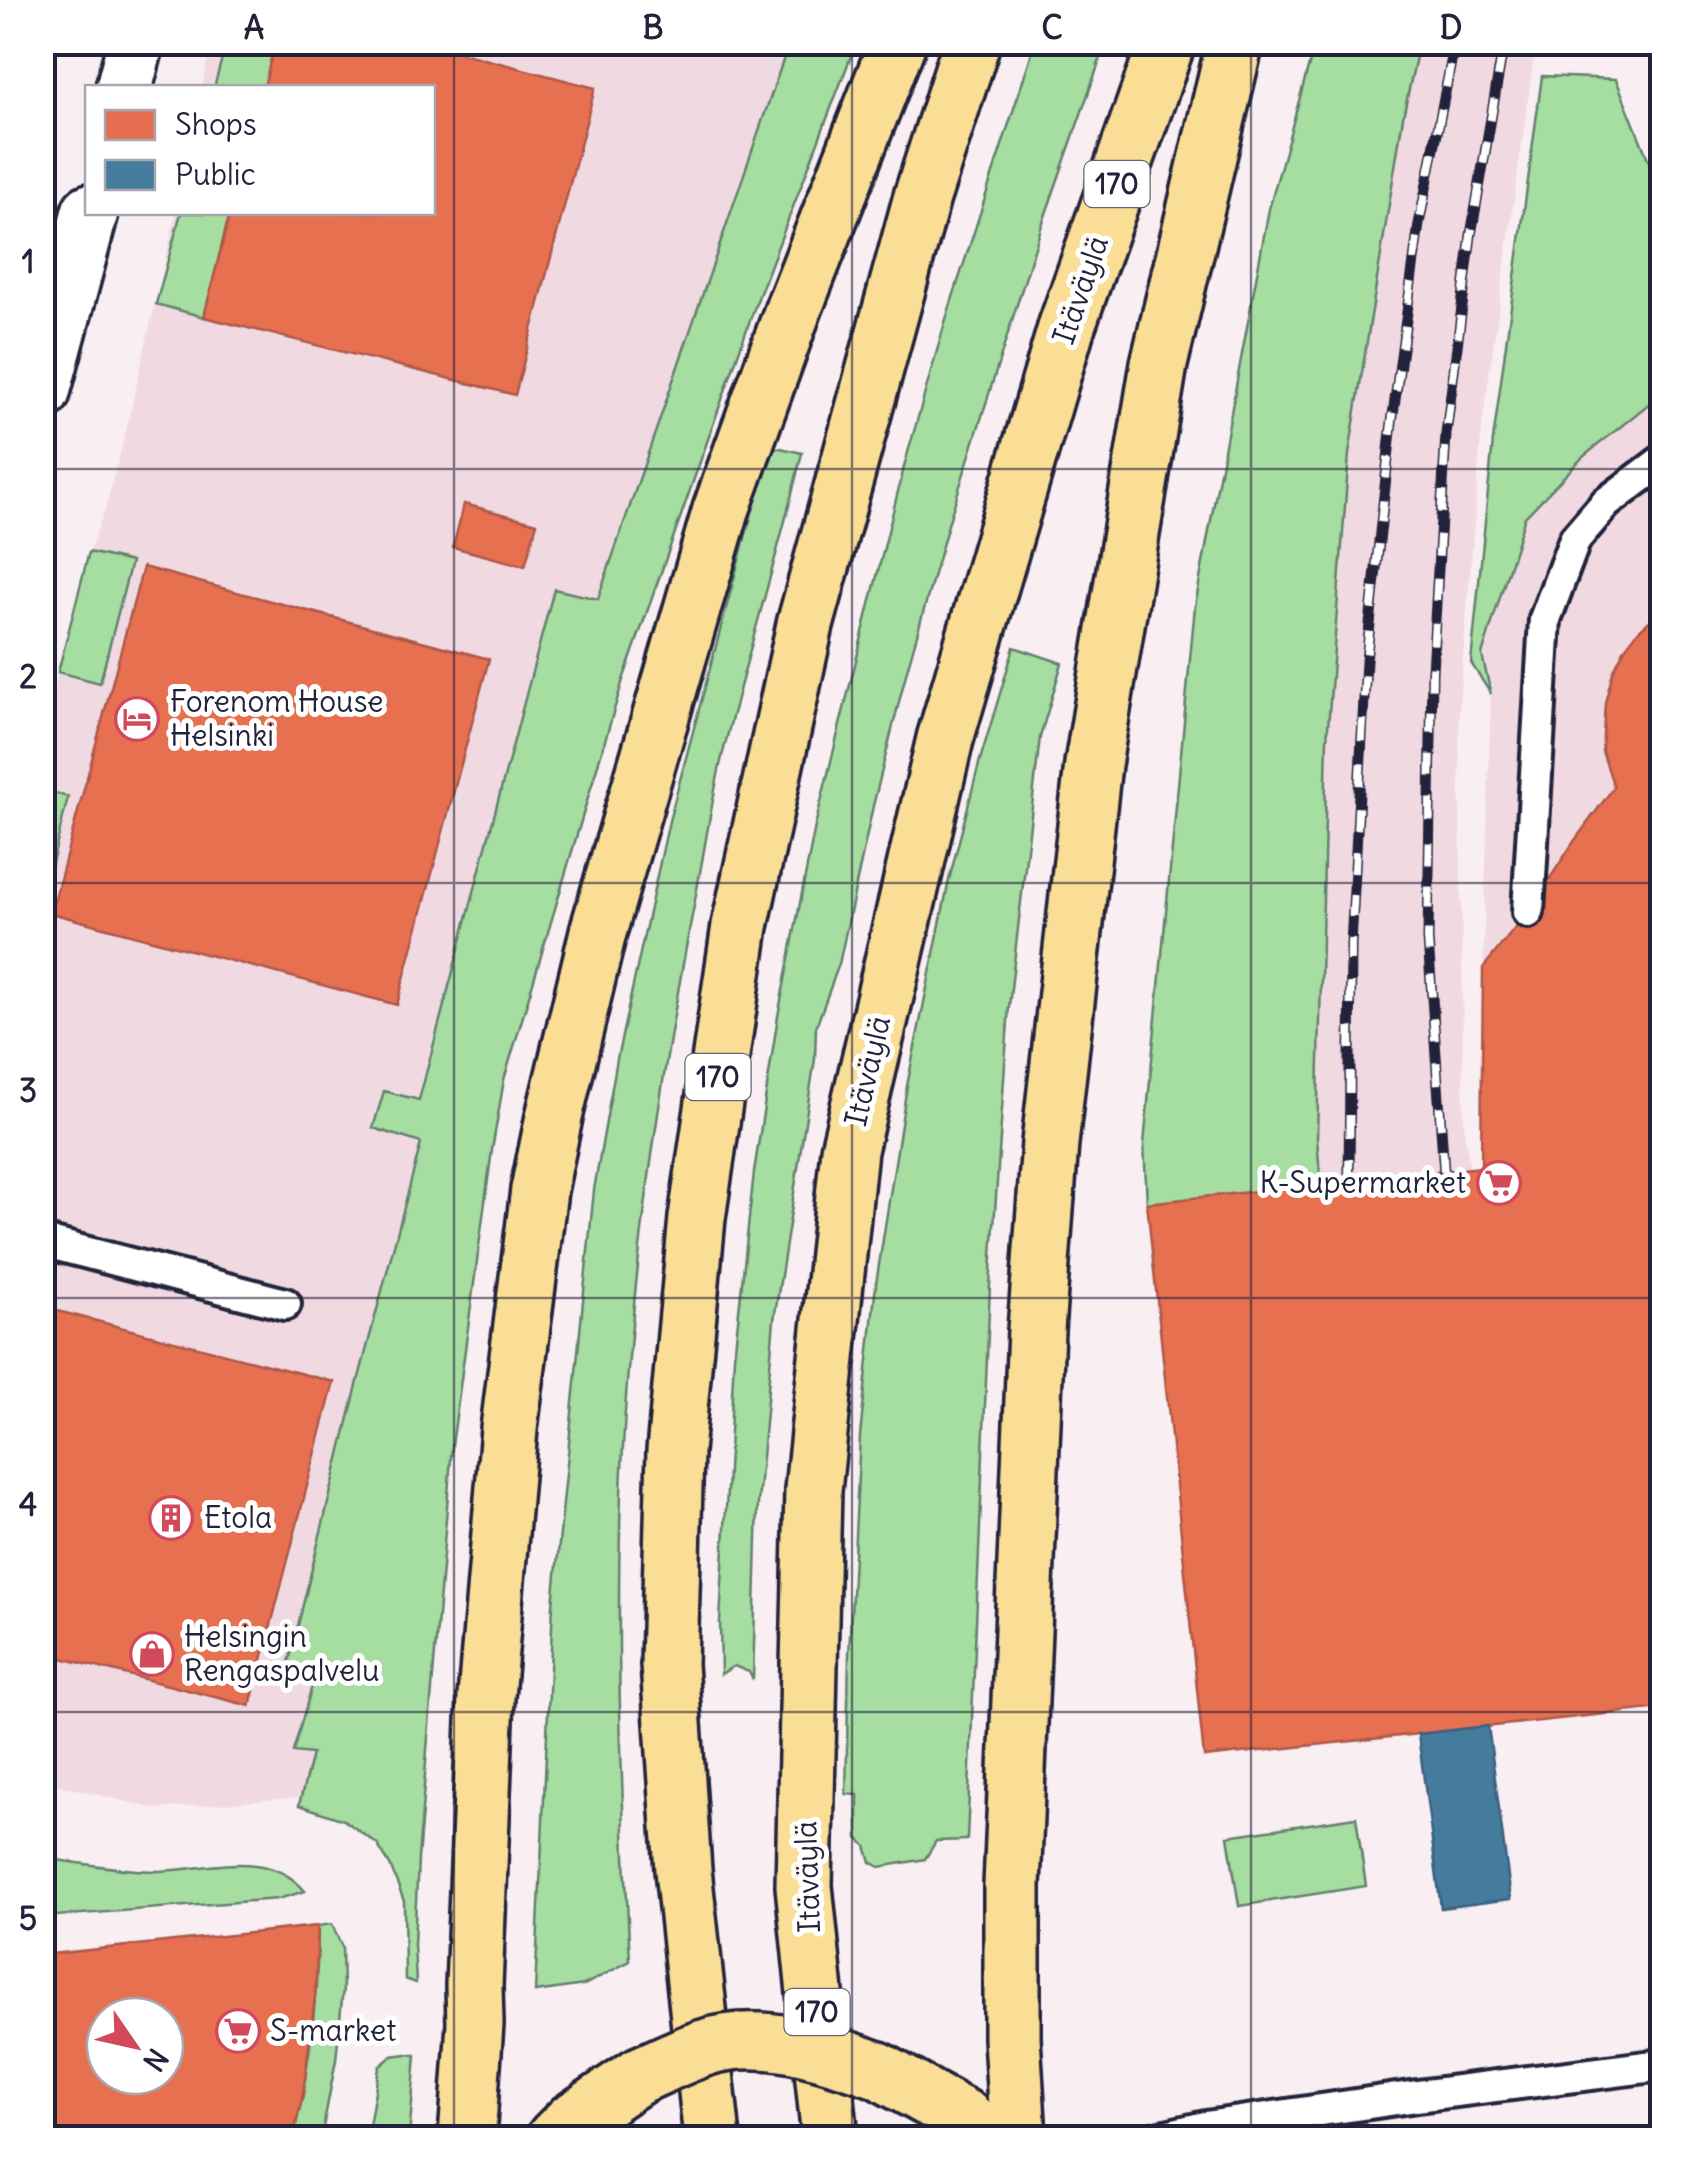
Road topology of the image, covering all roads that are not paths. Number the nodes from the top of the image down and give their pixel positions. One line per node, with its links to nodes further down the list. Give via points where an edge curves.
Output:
1 (136, 42): 6 (street)
2 (898, 42): 14 (main road, via 721,510 598,932 539,1190 488,1678)
3 (972, 42): 16 (main road, 170, via 922,197 805,625 740,926 697,1218 675,1451 669,1664)
4 (1168, 42): 17 (main road, Itäväylä / 170, via 1067,325 945,738 850,1150 813,1490 804,1886)
5 (1235, 42): 19 (main road, via 1156,384 1093,764 1050,1144 1012,1886)
6 (125, 85)
7 (89, 215): 8 (street)
8 (42, 392)
9 (1662, 461): 10 (lane, via 1606,503 1575,539 1545,618)
10 (1528, 912)
11 (42, 1241): 12 (lane)
12 (284, 1304)
13 (1662, 2065): 20 (lane)
14 (467, 2138)
15 (555, 2138): 18 (main road, bridge, via 640,2075 707,2047 755,2041 815,2048 878,2070 965,2118)
16 (712, 2138)
17 (830, 2138)
18 (987, 2138)
19 (1018, 2138)
20 (1156, 2138)

